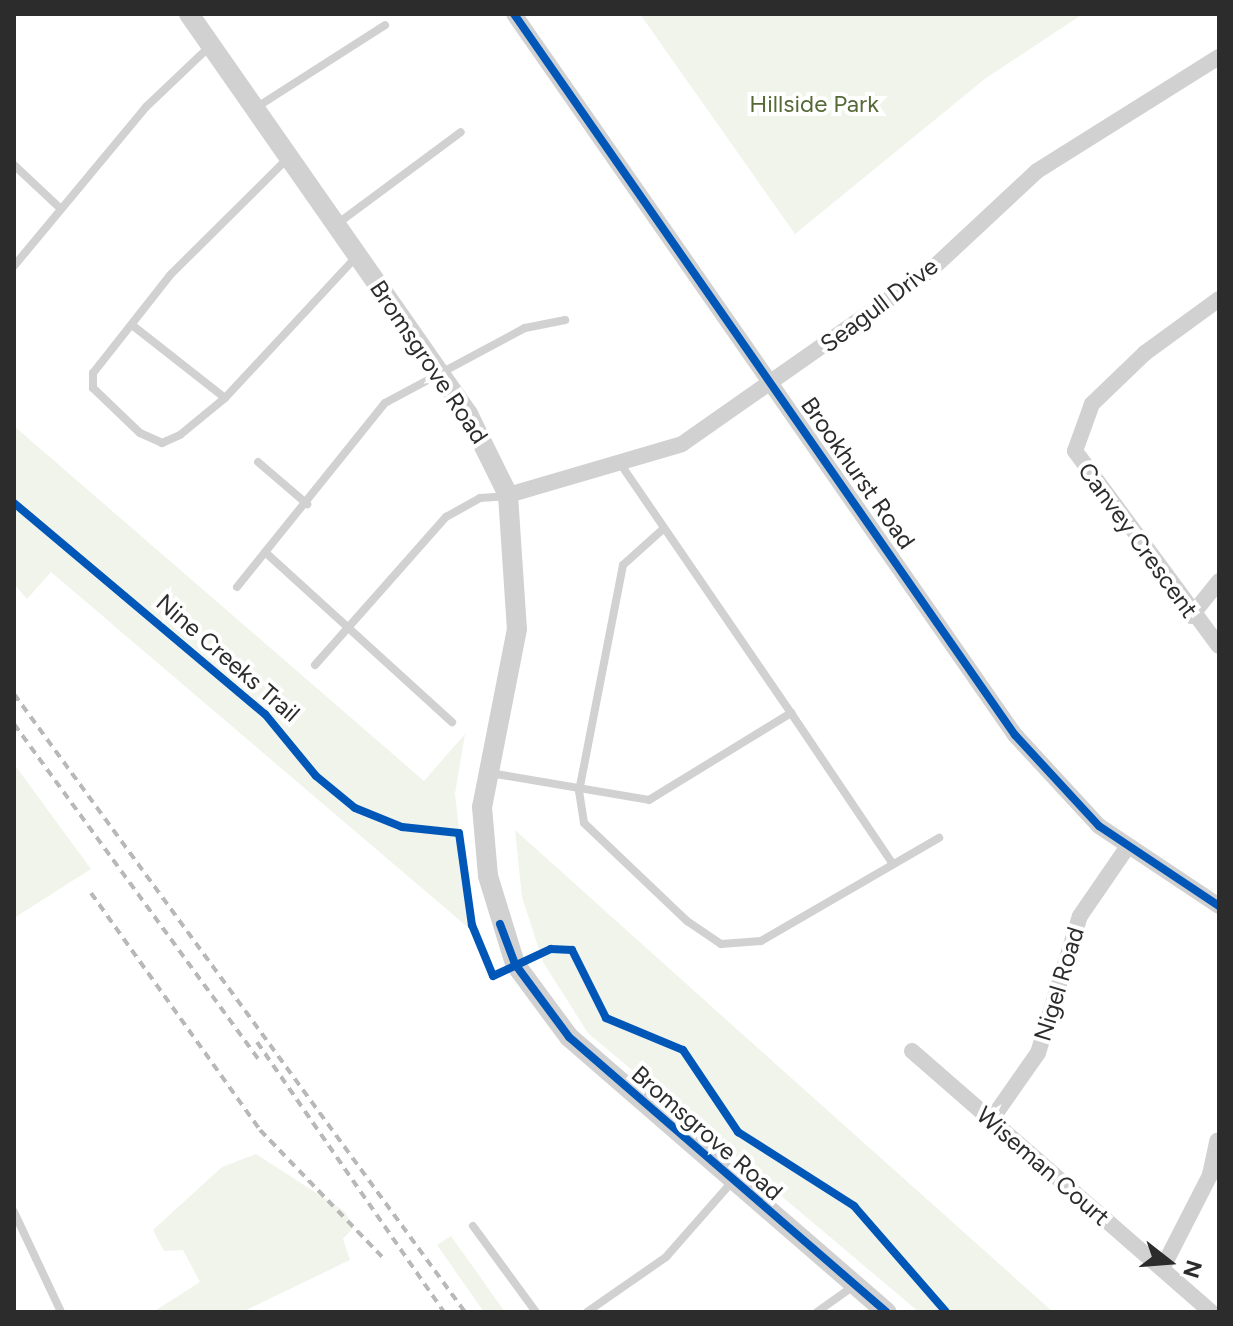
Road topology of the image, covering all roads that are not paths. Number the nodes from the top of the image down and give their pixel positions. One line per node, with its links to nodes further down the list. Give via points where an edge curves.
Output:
1 (189, 14): 4 (street, Bromsgrove Road)
2 (514, 14): 18 (street, Brookhurst Road)
3 (385, 25): 6 (lane)
4 (211, 46): 6 (street, Bromsgrove Road); 10 (lane, via 175,74)
5 (1219, 57): 18 (street, Seagull Drive, via 1037,171 933,268)
6 (253, 109): 8 (street, Bromsgrove Road)
7 (461, 132): 11 (lane)
8 (288, 157): 11 (street, Bromsgrove Road); 16 (lane, via 171,274)
9 (14, 165): 10 (lane)
10 (60, 208): 13 (lane)
11 (336, 224): 12 (street, Bromsgrove Road)
12 (357, 255): 17 (street, Bromsgrove Road); 19 (lane)
13 (14, 266)
14 (1219, 299): 28 (street, Canvey Crescent, via 1145,353 1092,404 1075,435 1083,467)
15 (565, 320): 17 (lane, via 525,328 456,371)
16 (132, 325): 19 (lane); 19 (lane, via 93,373 93,388 140,433 171,439)
17 (438, 374): 22 (street, Bromsgrove Road, via 475,425); 23 (lane, via 385,403)
18 (772, 385): 21 (street, Seagull Drive, via 682,444); 37 (street, Brookhurst Road, via 1015,735)
19 (225, 398)
20 (258, 462): 23 (lane)
21 (620, 462): 22 (street, Seagull Drive); 24 (lane)
22 (508, 495): 29 (lane, via 480,498 446,517); 34 (street, Bromsgrove Road, via 517,629)
23 (307, 504): 25 (lane)
24 (662, 530): 32 (lane); 35 (lane, via 623,565)
25 (265, 552): 27 (lane); 29 (lane)
26 (1219, 581): 28 (street)
27 (237, 587)
28 (1191, 616): 30 (street, Canvey Crescent)
29 (352, 629): 31 (lane); 33 (lane)
30 (1219, 646)
31 (315, 665)
32 (791, 713): 35 (lane, via 649,800); 38 (lane)
33 (452, 722)
34 (487, 772): 35 (lane); 43 (street, Bromsgrove Road, via 488,876 515,964 569,1037)
35 (579, 791): 38 (lane, via 584,823 687,921 721,944 761,941)
36 (939, 838): 38 (lane)
37 (1126, 849): 39 (street, Brookhurst Road); 41 (street, Nigel Road, via 1080,916 1038,1053)
38 (893, 864)
39 (1219, 906)
40 (912, 1051): 41 (street, Wiseman Court)
41 (991, 1120): 46 (street, Wiseman Court)
42 (1217, 1141): 46 (street, via 1210,1175)
43 (731, 1183): 47 (street, Bromsgrove Road); 50 (lane, via 666,1257)
44 (14, 1212): 48 (lane)
45 (473, 1226): 49 (lane)
46 (1162, 1269): 53 (street, Wiseman Court)
47 (855, 1285): 51 (lane); 52 (street, Bromsgrove Road)
48 (61, 1312)
49 (536, 1312)
50 (587, 1312)
51 (817, 1312)
52 (887, 1312)
53 (1211, 1312)

